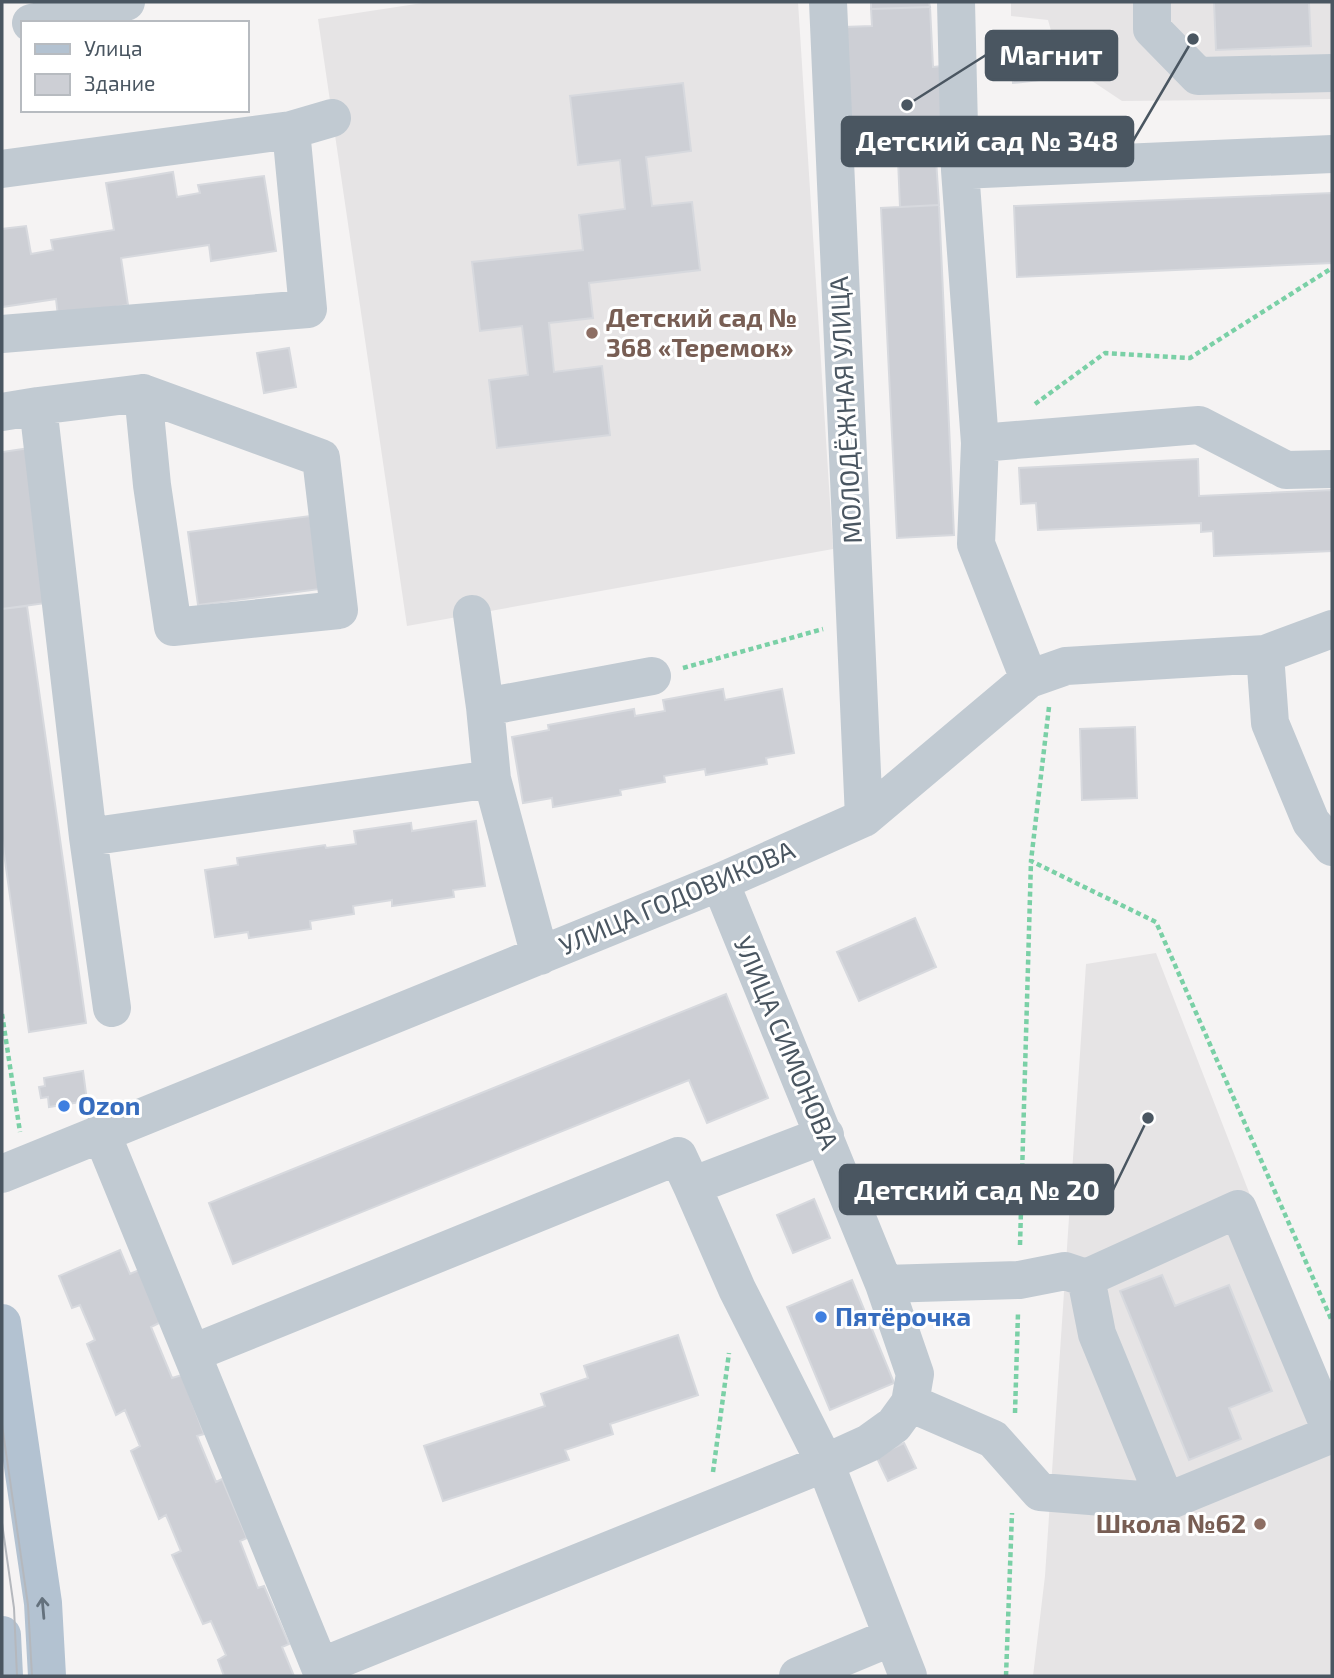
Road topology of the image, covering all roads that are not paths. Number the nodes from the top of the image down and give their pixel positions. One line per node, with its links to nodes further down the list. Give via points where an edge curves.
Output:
1 (126, 2): 5 (street)
2 (828, 2): 26 (street, МОЛОДЁЖНАЯ УЛИЦА)
3 (956, 2): 13 (street)
4 (1152, 2): 8 (street, via 1152,29 1198,76)
5 (40, 21)
6 (21, 24): 7 (street)
7 (2, 29)
8 (1332, 73)
9 (332, 118): 10 (street)
10 (291, 130): 12 (street); 14 (street, via 308,309)
11 (1332, 154): 13 (street)
12 (2, 169)
13 (960, 170): 17 (street)
14 (2, 334)
15 (143, 393): 15 (street, via 321,458 339,610 173,627); 16 (street)
16 (20, 409): 27 (street)
17 (980, 443): 18 (street, via 1199,425 1286,470); 22 (street, via 976,544)
18 (1332, 469)
19 (472, 614): 24 (street)
20 (1332, 629): 21 (street, УЛИЦА ГОДОВИКОВА)
21 (1265, 654): 22 (street, УЛИЦА ГОДОВИКОВА, via 1076,665); 28 (street, via 1270,723 1311,822)
22 (1040, 675): 26 (street, УЛИЦА ГОДОВИКОВА)
23 (652, 676): 24 (street)
24 (485, 707): 25 (street)
25 (492, 779): 27 (street); 30 (street)
26 (864, 818): 29 (street, УЛИЦА ГОДОВИКОВА)
27 (88, 837): 31 (street)
28 (1332, 847)
29 (720, 882): 30 (street, УЛИЦА ГОДОВИКОВА); 33 (street, УЛИЦА СИМОНОВА)
30 (540, 956): 32 (street, УЛИЦА ГОДОВИКОВА)
31 (112, 1007)
32 (102, 1132): 34 (street, УЛИЦА ГОДОВИКОВА); 39 (street)
33 (825, 1135): 35 (street); 37 (street, УЛИЦА СИМОНОВА)
34 (14, 1169)
35 (692, 1186): 39 (street, via 678,1156); 42 (street, via 737,1289)
36 (1086, 1278): 37 (street, via 1065,1271 1019,1280); 41 (street, via 1238,1209); 43 (street, via 1097,1334)
37 (884, 1284): 40 (street, УЛИЦА СИМОНОВА, via 915,1374)
38 (2, 1323): 48 (main road, one-way to 38, via 43,1603)
39 (192, 1353): 46 (street)
40 (910, 1403): 42 (street, via 878,1437); 43 (street, via 992,1439 1040,1492)
41 (1332, 1434): 43 (street)
42 (825, 1463): 45 (street); 46 (street)
43 (1166, 1502)
44 (2, 1635): 47 (main road)
45 (892, 1637): 49 (street); 50 (street)
46 (322, 1672)
47 (4, 1676)
48 (47, 1676)
49 (798, 1676)
50 (908, 1676)

